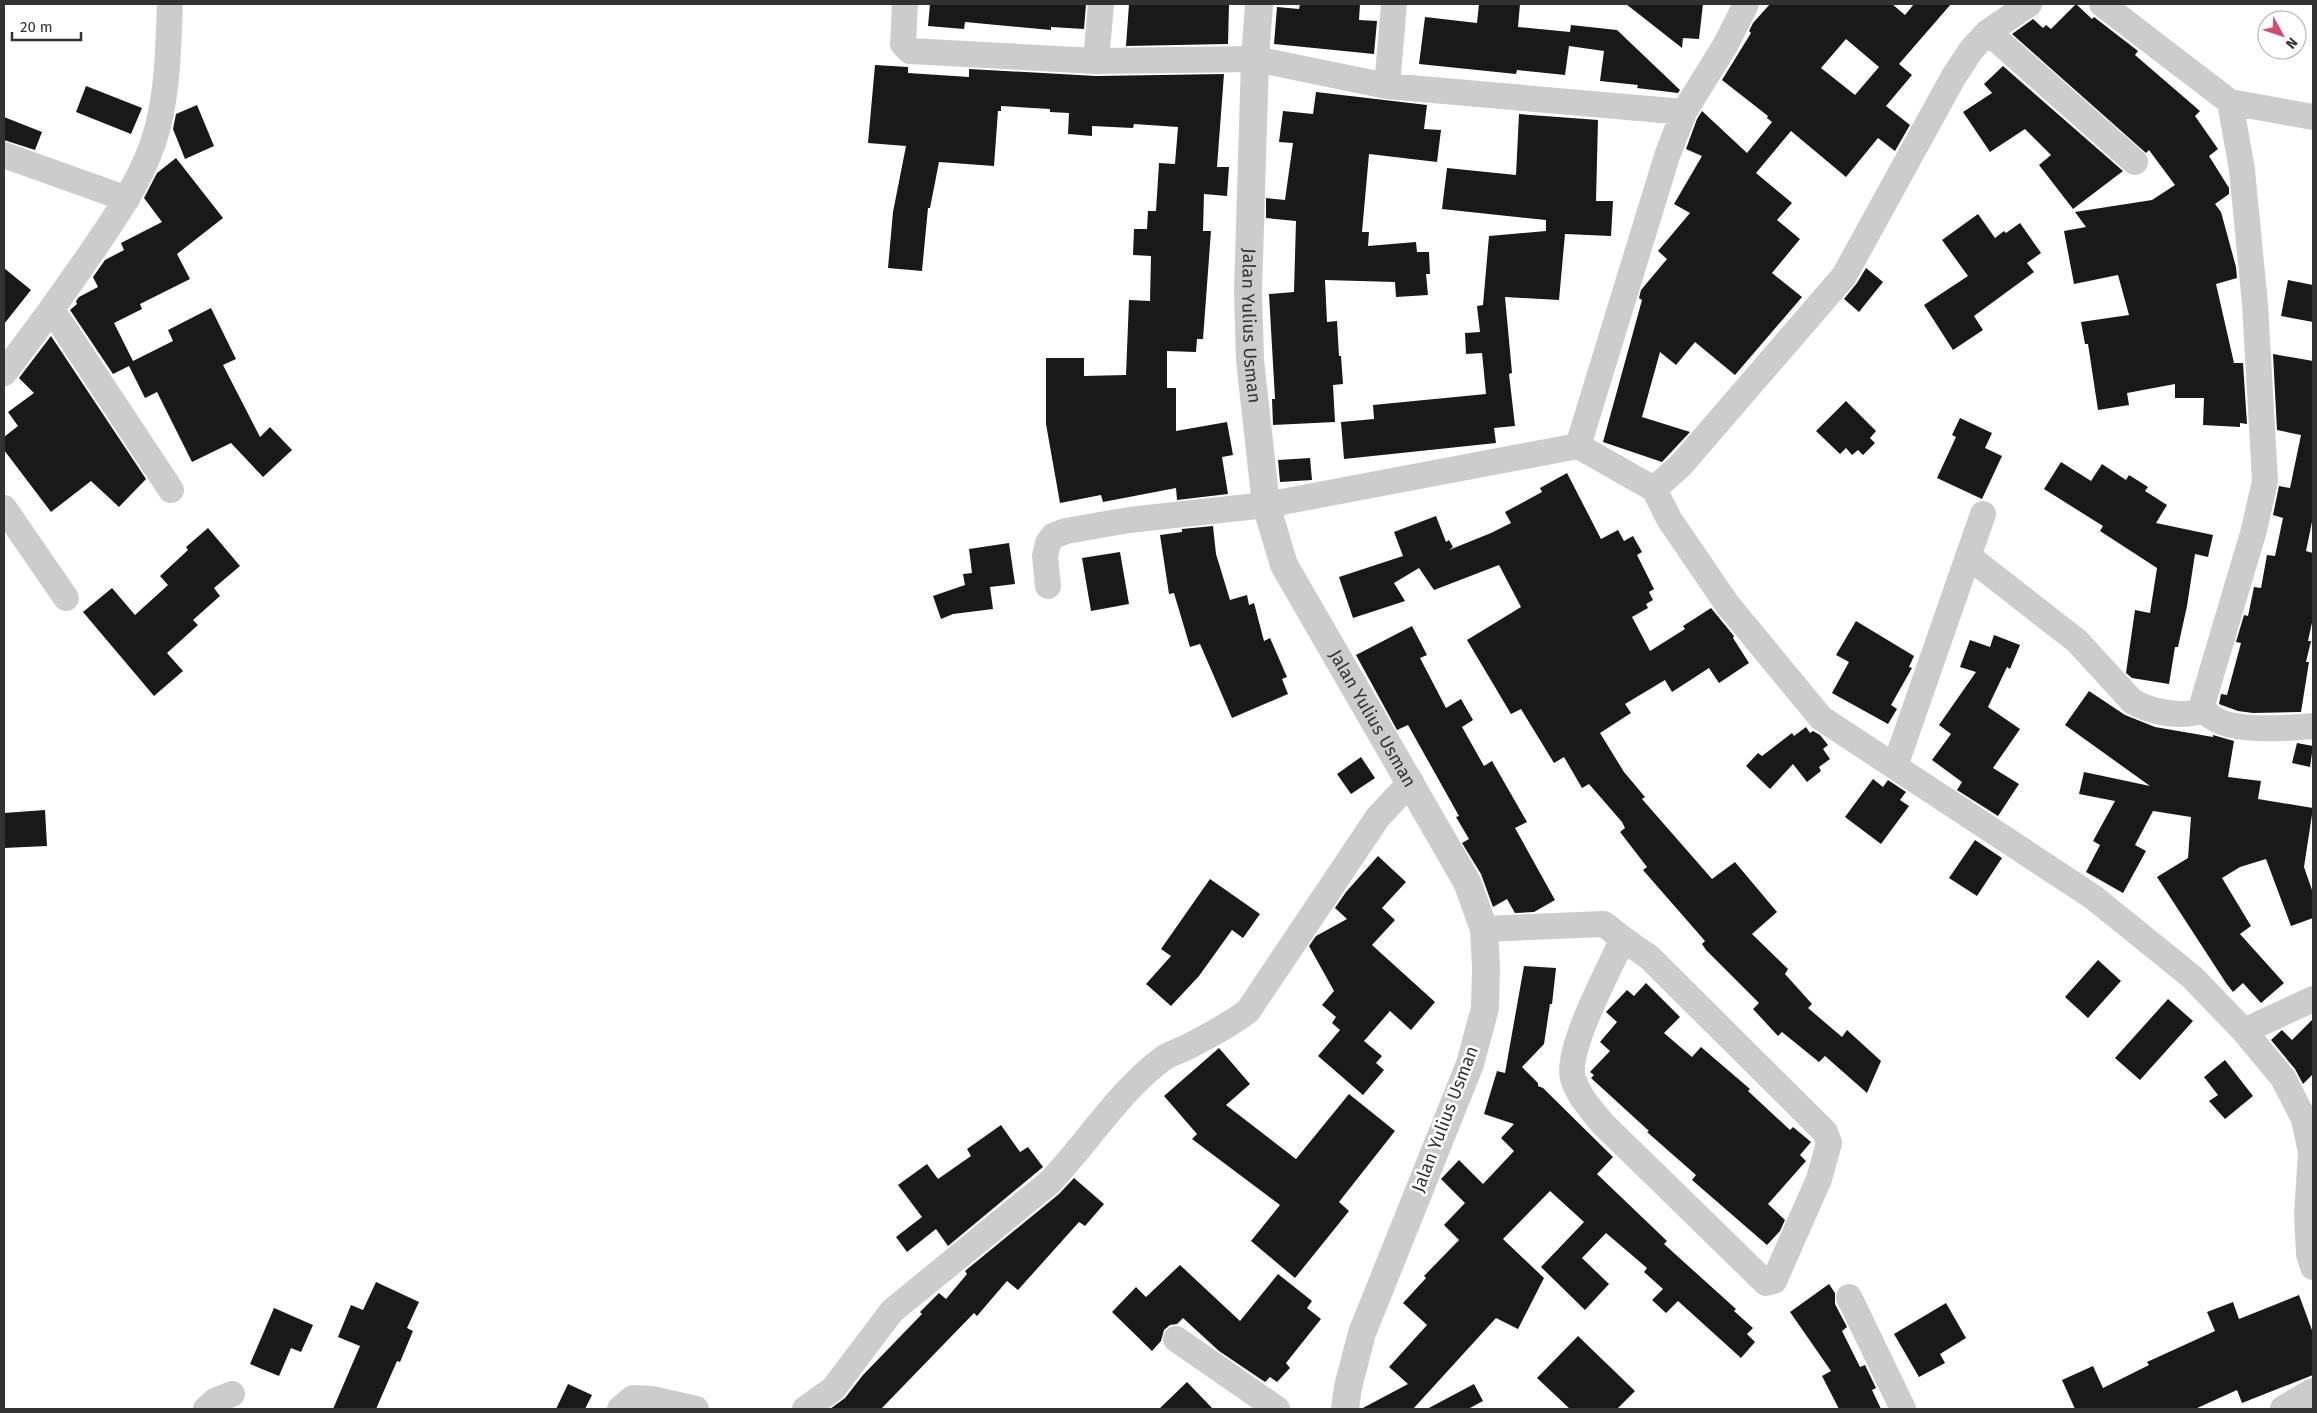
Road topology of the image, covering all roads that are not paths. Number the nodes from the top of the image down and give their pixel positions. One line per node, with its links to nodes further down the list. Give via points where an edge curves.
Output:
1 (170, 4): 18 (street, via 169,64 153,143)
2 (905, 4): 11 (street, via 903,44 910,51)
3 (1101, 4): 11 (street)
4 (1259, 4): 10 (street, Jalan Yulius Usman)
5 (1394, 4): 12 (street)
6 (1746, 4): 14 (street, via 1726,44)
7 (2029, 4): 9 (street)
8 (2102, 4): 13 (street)
9 (1988, 32): 17 (street); 22 (street, via 1954,76 1844,276 1681,465)
10 (1254, 59): 11 (street); 12 (street); 24 (street, Jalan Yulius Usman, via 1248,292 1250,360)
11 (1096, 61)
12 (1387, 86): 14 (street)
13 (2230, 102): 15 (street); 30 (street, via 2242,170 2254,294 2265,481 2254,530 2203,700)
14 (1684, 112): 21 (street, via 1667,156)
15 (2313, 117)
16 (4, 155): 18 (street)
17 (2135, 162)
18 (127, 199): 19 (street)
19 (52, 310): 20 (street); 23 (street)
20 (4, 373)
21 (1578, 446): 22 (street); 24 (street)
22 (1654, 489): 32 (street, via 1669,519 1727,604 1821,718)
23 (171, 490)
24 (1266, 505): 28 (street, via 1129,520 1066,531 1053,536 1048,543 1045,556); 33 (street, Jalan Yulius Usman, via 1284,565)
25 (4, 508): 29 (street)
26 (1983, 514): 27 (street)
27 (1968, 556): 30 (street, via 2077,641 2132,701 2142,707 2177,714); 32 (street)
28 (1048, 586)
29 (66, 598)
30 (2204, 710): 31 (street, via 2242,727 2269,730)
31 (2313, 726)
32 (1895, 766): 37 (street, via 2093,898 2192,977)
33 (1411, 782): 34 (street, Jalan Yulius Usman, via 1467,882); 46 (street, via 1378,817 1248,1011 1232,1023 1163,1058 1139,1078 1050,1182 892,1311 833,1389)
34 (1484, 929): 35 (street, via 1604,924); 48 (street, Jalan Yulius Usman, via 1485,1008 1470,1064 1362,1333)
35 (1623, 939): 35 (street, via 1649,957 1825,1132 1829,1143 1819,1179 1774,1281 1766,1283 1602,1123 1580,1095 1572,1076 1574,1057 1590,1008)
36 (2313, 999): 37 (street)
37 (2244, 1031): 38 (street, via 2283,1078 2304,1119 2311,1152 2307,1215)
38 (2313, 1267)
39 (1850, 1297): 49 (street)
40 (1176, 1339): 47 (street)
41 (2313, 1392): 50 (street)
42 (232, 1394): 43 (street)
43 (206, 1409)
44 (620, 1409): 45 (street, via 633,1398)
45 (696, 1409)
46 (805, 1409)
47 (1277, 1409)
48 (1345, 1409)
49 (1903, 1409)
50 (2284, 1409)

